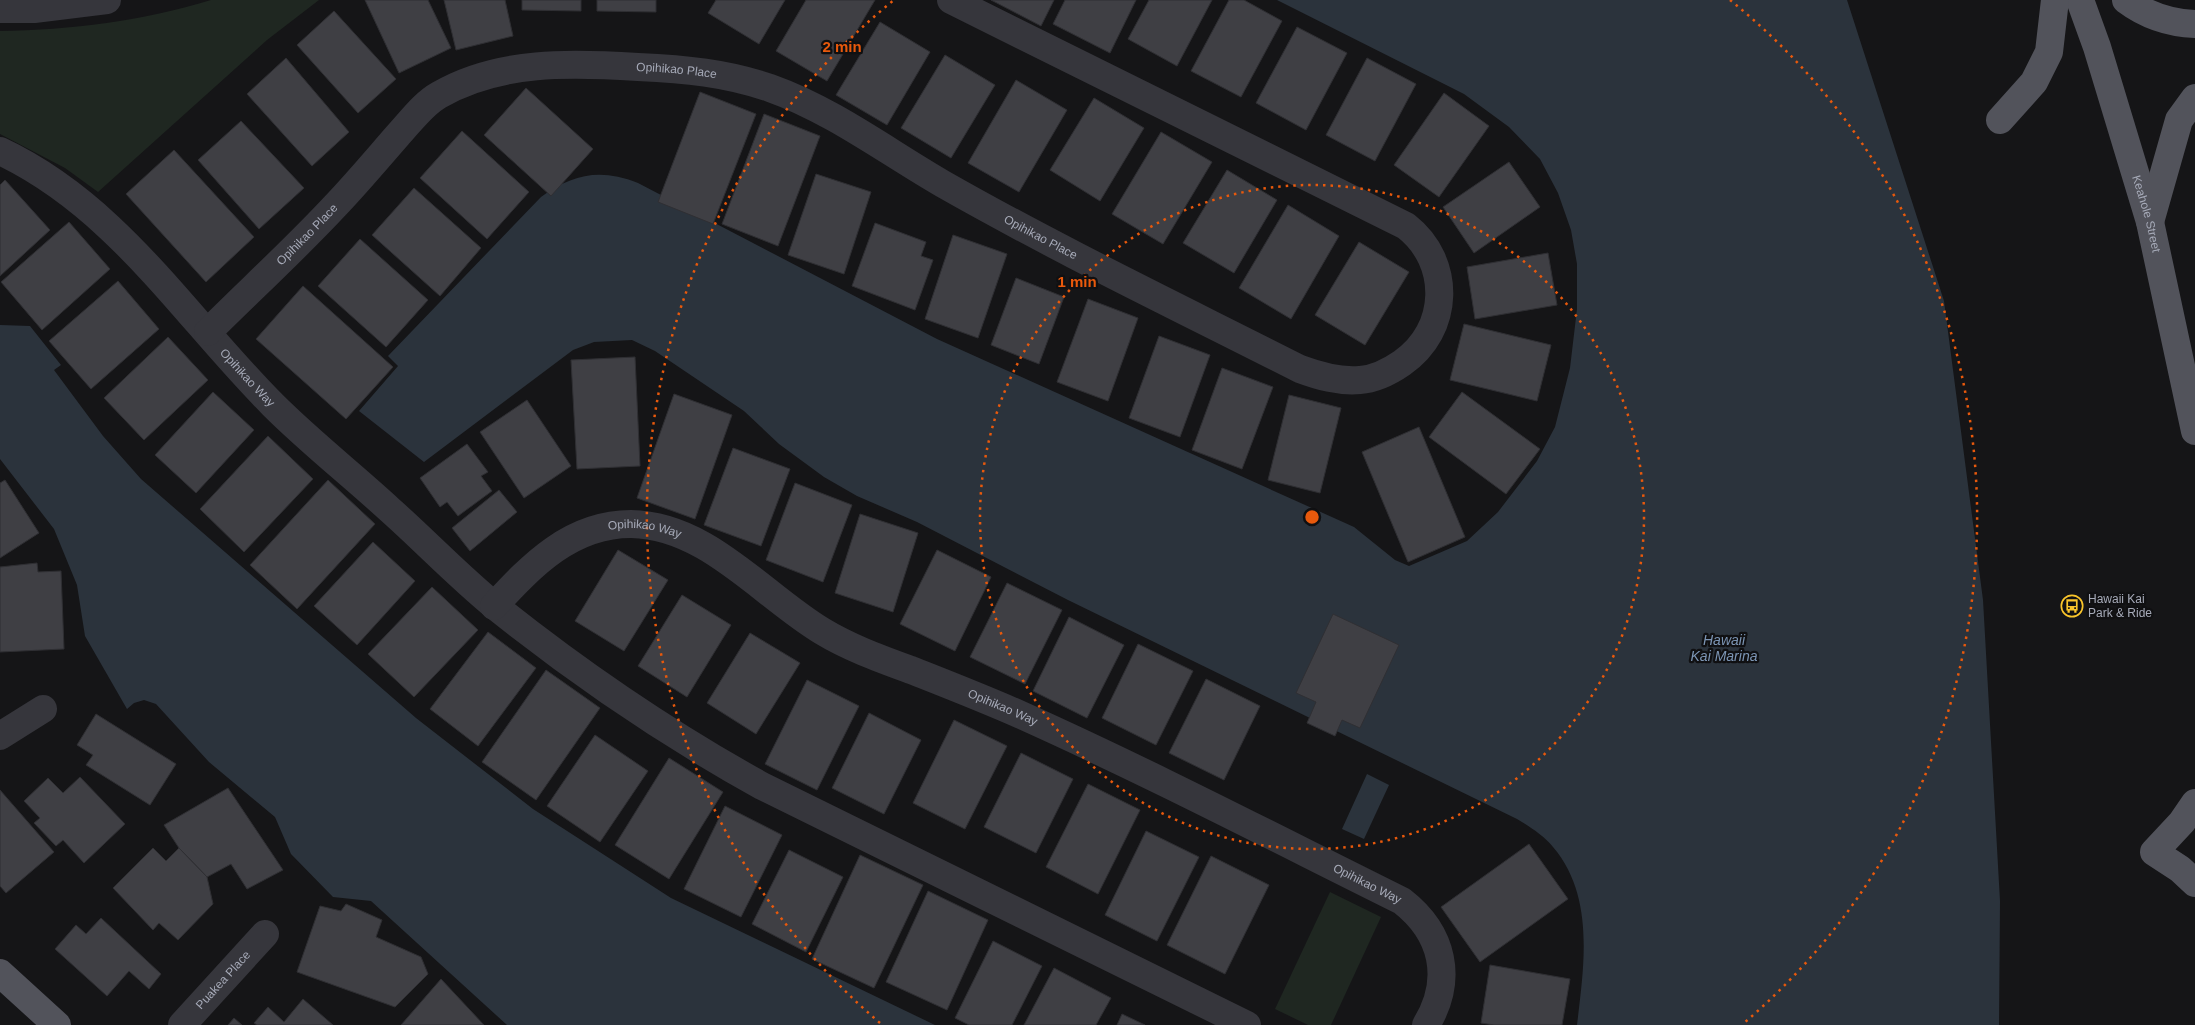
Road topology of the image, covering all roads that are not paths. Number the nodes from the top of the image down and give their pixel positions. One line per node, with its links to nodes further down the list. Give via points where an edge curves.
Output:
1 (107, 0): 6 (street)
2 (951, 0): 12 (street, Opihikao Place, via 1406,226 1418,235 1428,251 1439,288 1435,325 1424,342 1413,356 1391,371 1373,378 1342,380 1300,369 1086,261 794,98 737,78 699,71 595,64 555,64 513,70 460,85 436,97 334,208)
3 (2055, 0): 9 (main road, via 2049,52 2034,82)
4 (2080, 0): 11 (main road, Keahole Street)
5 (2126, 0): 7 (main road, via 2158,18)
6 (0, 10)
7 (2195, 24)
8 (2195, 98): 11 (main road, via 2179,120)
9 (2000, 120)
10 (0, 151): 12 (street, Opihikao Way, via 28,164 93,211)
11 (2150, 222): 13 (main road, Keahole Street)
12 (208, 332): 14 (street, Opihikao Way, via 272,405)
13 (2195, 431)
14 (494, 606): 23 (street, Opihikao Way, via 601,687 704,754 824,818); 24 (street, Opihikao Way, via 527,570 577,535 606,526 631,524 679,534 704,546 797,615 843,644 981,697 1048,727 1402,901 1429,928 1441,964 1436,1006)
15 (43, 709): 16 (street)
16 (0, 736)
17 (2195, 803): 18 (main road, via 2154,852)
18 (2195, 883)
19 (265, 934): 22 (street, Puakea Place)
20 (0, 973): 21 (main road)
21 (57, 1025)
22 (182, 1025)
23 (1247, 1025)
24 (1426, 1025)

